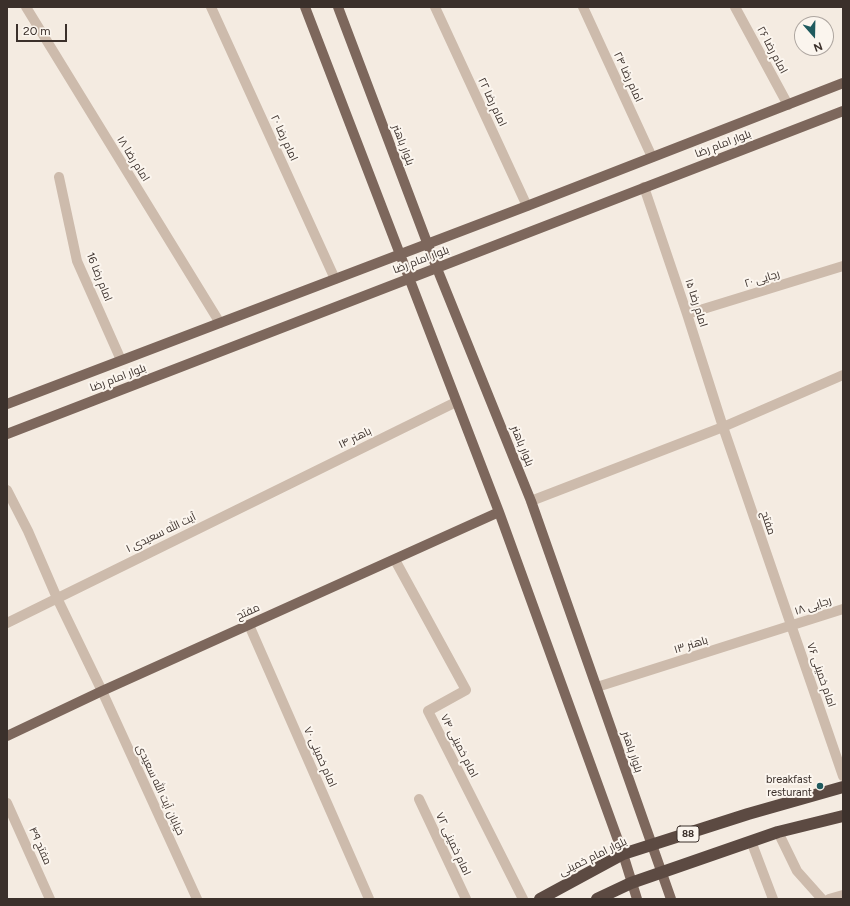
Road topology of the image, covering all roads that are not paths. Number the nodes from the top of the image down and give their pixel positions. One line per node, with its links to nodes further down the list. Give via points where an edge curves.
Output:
1 (26, 7): 22 (street, امام رضا ۱۸)
2 (211, 7): 20 (street, امام رضا ۲۰)
3 (305, 7): 16 (main road)
4 (338, 7): 15 (main road, بلوار باهنر)
5 (435, 7): 14 (street, امام رضا ۲۲)
6 (583, 7): 11 (street, امام رضا ۲۴)
7 (735, 7): 9 (street, امام رضا ۲۶)
8 (843, 83): 9 (main road, بلوار امام رضا)
9 (788, 105): 11 (main road, بلوار امام رضا)
10 (843, 110): 13 (main road, بلوار امام رضا)
11 (652, 157): 14 (main road, بلوار امام رضا)
12 (58, 177): 23 (street, امام رضا 16, via 77,261)
13 (644, 187): 18 (main road, بلوار امام رضا); 21 (street, امام رضا ۱۵)
14 (527, 206): 15 (main road, بلوار امام رضا)
15 (428, 243): 16 (main road, بلوار امام رضا); 18 (main road, بلوار باهنر)
16 (399, 254): 19 (main road); 20 (main road, بلوار امام رضا)
17 (843, 266): 21 (street, رجایی ۲۰)
18 (437, 267): 19 (main road, بلوار امام رضا); 31 (main road, بلوار باهنر)
19 (408, 278): 25 (main road); 28 (main road, بلوار امام رضا)
20 (335, 279): 22 (main road, بلوار امام رضا)
21 (687, 314): 27 (street, امام رضا ۱۵)
22 (220, 323): 23 (main road, بلوار امام رضا)
23 (121, 360): 26 (main road, بلوار امام رضا)
24 (843, 376): 27 (street)
25 (456, 402): 30 (street, باهنر ۱۴); 32 (main road)
26 (7, 404)
27 (723, 427): 31 (street); 38 (street, مفتح)
28 (7, 434)
29 (7, 490): 34 (street, via 28,531)
30 (263, 497): 34 (street, آیت الله سعیدی ۱)
31 (530, 501): 39 (main road, بلوار باهنر)
32 (499, 512): 33 (main road, مفتح); 50 (main road)
33 (395, 560): 37 (main road, مفتح); 58 (street, امام خمینی ۷۴, via 466,690 428,711)
34 (56, 598): 36 (street, آیت الله سعیدی ۱); 40 (street, خیابان آیت الله سعیدی)
35 (843, 609): 38 (street, رجایی ۱۸)
36 (7, 623)
37 (249, 625): 40 (main road, مفتح); 56 (street, امام خمینی ۷۰)
38 (791, 626): 39 (street, باهنر ۱۳); 42 (street, امام خمینی ۷۶)
39 (597, 687): 49 (main road, بلوار باهنر)
40 (102, 691): 41 (main road, مفتح); 55 (street, خیابان آیت الله سعیدی)
41 (7, 736)
42 (843, 776)
43 (843, 787): 49 (highway, بلوار امام خمینی / 88)
44 (419, 799): 57 (street, امام خمینی ۷۲)
45 (7, 803): 54 (street, مفتح ۴۹)
46 (843, 816): 47 (highway)
47 (778, 832): 48 (highway); 64 (street, via 797,871)
48 (751, 841): 51 (highway); 63 (street)
49 (651, 846): 50 (highway, بلوار امام خمینی / 88); 51 (main road, بلوار باهنر)
50 (623, 854): 52 (main road); 59 (highway, بلوار امام خمینی / 88)
51 (661, 874): 52 (highway); 62 (main road, بلوار باهنر)
52 (631, 883): 60 (highway); 61 (main road)
53 (843, 895): 65 (street)
54 (50, 899)
55 (196, 899)
56 (369, 899)
57 (466, 899)
58 (523, 899)
59 (540, 899)
60 (597, 899)
61 (637, 899)
62 (671, 899)
63 (772, 899)
64 (822, 899)
65 (829, 899)

